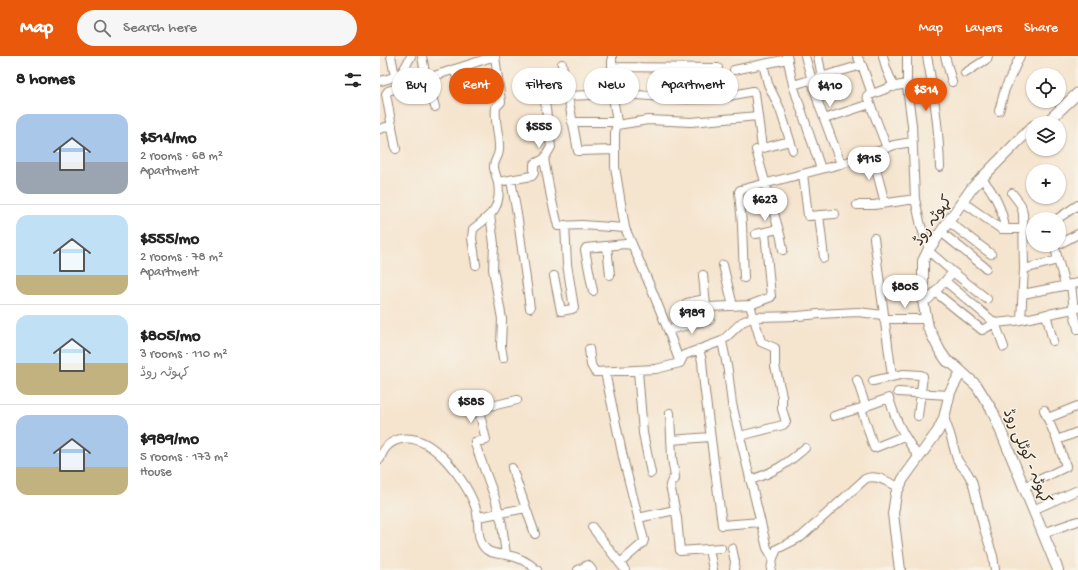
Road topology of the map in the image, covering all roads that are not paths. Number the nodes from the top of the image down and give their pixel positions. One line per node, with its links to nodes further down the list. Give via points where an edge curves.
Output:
1 (391, 56): 20 (street)
2 (411, 56): 21 (street)
3 (422, 56): 22 (street)
4 (495, 56): 23 (street); 75 (street, via 501,102 495,113 499,151 494,169)
5 (612, 56): 19 (street)
6 (805, 56): 30 (street)
7 (818, 56): 29 (street)
8 (857, 56): 18 (street)
9 (883, 56): 36 (street)
10 (907, 56): 34 (street)
11 (927, 56): 70 (street, via 936,107)
12 (946, 56): 32 (street)
13 (988, 56): 27 (street)
14 (1020, 56): 49 (street, via 1005,89)
15 (787, 57): 17 (street); 33 (street)
16 (562, 64): 24 (street)
17 (763, 64): 26 (street); 59 (street)
18 (862, 65): 29 (street); 39 (street)
19 (612, 67): 25 (street)
20 (393, 68)
21 (406, 68)
22 (425, 68)
23 (454, 68)
24 (563, 68)
25 (718, 68)
26 (738, 69)
27 (965, 73)
28 (392, 77): 31 (street)
29 (822, 77): 30 (street)
30 (812, 80): 33 (street); 53 (street)
31 (380, 81)
32 (952, 82)
33 (793, 84): 71 (street)
34 (907, 84): 36 (street); 60 (street)
35 (1078, 85): 41 (main road)
36 (894, 87): 39 (street)
37 (392, 90): 56 (street, via 386,94)
38 (1078, 93): 52 (main road)
39 (872, 94): 46 (street, via 867,96)
40 (639, 95): 50 (street, via 687,100 719,98 753,91)
41 (1066, 95)
42 (434, 104): 47 (street)
43 (546, 104): 68 (street, via 552,144)
44 (569, 104): 54 (street)
45 (614, 104): 55 (street)
46 (870, 104): 53 (street); 63 (street)
47 (435, 107)
48 (1052, 108): 51 (main road)
49 (999, 111)
50 (758, 116): 55 (street, via 691,122 648,120); 62 (street)
51 (1043, 116)
52 (1053, 116)
53 (824, 118): 69 (street)
54 (572, 122): 55 (street); 65 (street, via 578,151)
55 (617, 123): 65 (street)
56 (392, 124): 57 (street); 64 (street)
57 (380, 129)
58 (1026, 134): 74 (main road, کہوٹہ روڈ)
59 (790, 141): 62 (street); 66 (street)
60 (912, 142): 63 (street); 78 (street)
61 (1026, 142): 74 (main road, کہوٹہ روڈ)
62 (762, 148): 76 (street, via 756,150)
63 (887, 148): 67 (street)
64 (396, 149)
65 (615, 150): 89 (street, via 615,167)
66 (793, 150)
67 (872, 154): 69 (street); 79 (street)
68 (544, 159): 73 (street, via 534,164 532,176); 87 (street, via 558,226)
69 (841, 164): 71 (street)
70 (940, 167)
71 (821, 169): 72 (street)
72 (803, 174): 76 (street); 86 (street, via 808,216)
73 (511, 180): 75 (street); 124 (street)
74 (983, 180): 81 (main road, کہوٹہ روڈ); 91 (street, via 998,206); 93 (main road, کہوٹہ روڈ, via 972,188)
75 (498, 182): 85 (street, via 499,200)
76 (766, 183): 90 (street); 113 (street, via 739,192)
77 (1012, 193): 92 (street, via 1021,205)
78 (915, 199): 79 (street); 100 (street)
79 (884, 203): 80 (street)
80 (857, 205)
81 (967, 205): 88 (main road, کہوٹہ روڈ); 91 (street, via 1001,229)
82 (1078, 205): 83 (street)
83 (1066, 213)
84 (835, 214): 86 (street)
85 (490, 215): 105 (street, via 473,229); 140 (street, via 494,244 493,269 502,319)
86 (818, 215): 103 (street)
87 (565, 225): 89 (street); 112 (street, via 567,264 574,308 561,311)
88 (953, 225): 93 (main road, کہوٹہ روڈ); 102 (street)
89 (625, 228): 97 (street)
90 (778, 229): 99 (street); 122 (street, via 761,233 771,297)
91 (1005, 229): 92 (street)
92 (1023, 229): 108 (street)
93 (943, 234): 100 (main road, کہوٹہ روڈ); 107 (street)
94 (1078, 234): 96 (street)
95 (874, 238): 128 (street)
96 (1066, 240)
97 (632, 245): 98 (street); 134 (street)
98 (607, 246): 111 (street); 116 (street, via 585,250)
99 (783, 250)
100 (930, 252): 109 (street); 118 (main road, کہوٹہ روڈ, via 928,268); 129 (main road, کہوٹہ روڈ, via 924,258 923,267 922,301)
101 (1057, 252): 104 (street)
102 (991, 254)
103 (824, 258)
104 (1058, 260): 108 (street); 115 (street)
105 (476, 265)
106 (723, 266): 123 (street)
107 (986, 268)
108 (1024, 269): 117 (street)
109 (953, 272): 114 (street); 120 (street)
110 (703, 274): 119 (street)
111 (610, 275)
112 (554, 276)
113 (744, 278)
114 (945, 281): 118 (street); 132 (street)
115 (1071, 284): 117 (street); 125 (street)
116 (593, 291)
117 (1023, 294): 131 (street)
118 (932, 295): 132 (street, via 982,330); 142 (main road, کہوٹہ روڈ, via 932,317)
119 (705, 299): 121 (street); 123 (street, via 708,307)
120 (987, 299)
121 (687, 303)
122 (750, 305): 123 (street); 127 (street)
123 (733, 306)
124 (530, 308)
125 (1076, 308): 126 (street); 133 (street)
126 (1046, 314): 131 (street); 136 (street)
127 (754, 317): 128 (street, via 858,312); 135 (street, via 742,322); 164 (street, via 761,342 775,348 775,366 786,422)
128 (884, 317): 129 (street); 146 (street)
129 (926, 319): 142 (main road, کہوٹہ روڈ, via 937,346 947,361)
130 (710, 320): 134 (street)
131 (1021, 320): 132 (street)
132 (995, 323): 137 (street)
133 (1078, 329)
134 (668, 330): 141 (street)
135 (722, 341): 139 (street); 164 (street)
136 (1053, 341)
137 (1004, 347)
138 (589, 349): 144 (street, via 592,370)
139 (699, 349): 141 (street, via 684,355); 166 (street)
140 (503, 358)
141 (680, 363): 143 (street)
142 (954, 365): 145 (main road, کہوٹہ - کوٹلی روڈ)
143 (638, 371): 144 (street); 173 (street, via 643,433)
144 (605, 372): 183 (street)
145 (961, 372): 151 (main road); 176 (main road, کہوٹہ - کوٹلی روڈ, via 977,386 993,412)
146 (892, 376): 148 (street); 150 (street, via 923,376)
147 (857, 380): 156 (street)
148 (873, 381)
149 (898, 392): 150 (street)
150 (921, 393): 151 (street); 160 (street)
151 (949, 395): 161 (main road)
152 (517, 400): 153 (street, via 487,406)
153 (476, 402): 154 (street); 181 (street, via 486,440 475,444)
154 (462, 405)
155 (1078, 406): 162 (street)
156 (864, 407): 159 (street); 165 (street, via 889,398); 165 (street, via 874,448)
157 (1044, 410): 162 (street)
158 (670, 413): 167 (street)
159 (834, 416)
160 (918, 416)
161 (944, 418): 170 (main road); 202 (street, via 957,459 972,481)
162 (1048, 418): 168 (street)
163 (1078, 432): 168 (street)
164 (740, 436): 174 (street)
165 (904, 436): 170 (street)
166 (710, 437): 167 (street); 185 (street, via 722,524)
167 (671, 440): 179 (street, via 675,479 670,485)
168 (1057, 440): 176 (street, via 1066,467)
169 (805, 448): 174 (street, via 778,470)
170 (919, 458): 175 (main road)
171 (380, 459): 182 (street, via 388,446 401,439 411,439 431,447 455,469 474,501)
172 (512, 468): 178 (street)
173 (651, 473)
174 (750, 480): 185 (street)
175 (899, 487): 193 (street, via 869,476 801,537 777,549); 201 (main road, via 893,514)
176 (1024, 487): 180 (main road, کہوٹہ - کوٹلی روڈ)
177 (1078, 490): 180 (street)
178 (526, 508): 181 (street); 188 (street)
179 (675, 510): 183 (street); 191 (street, via 680,551)
180 (1034, 510): 187 (main road, کہوٹہ - کوٹلی روڈ)
181 (499, 512): 182 (street); 192 (street)
182 (478, 517): 192 (street, via 481,542 486,550)
183 (638, 518): 194 (street, via 644,543)
184 (1078, 521): 187 (street)
185 (760, 522): 193 (street)
186 (592, 527): 194 (street)
187 (1043, 533): 203 (main road, کہوٹہ - کوٹلی روڈ)
188 (534, 534)
189 (721, 548): 191 (street)
190 (732, 548): 199 (street)
191 (709, 549): 198 (street)
192 (506, 554): 195 (street, via 524,560)
193 (772, 558): 200 (street)
194 (623, 567)
195 (536, 570)
196 (578, 570): 197 (street, via 588,565)
197 (592, 570)
198 (712, 570)
199 (734, 570)
200 (771, 570)
201 (900, 570)
202 (995, 570)
203 (1058, 570)

